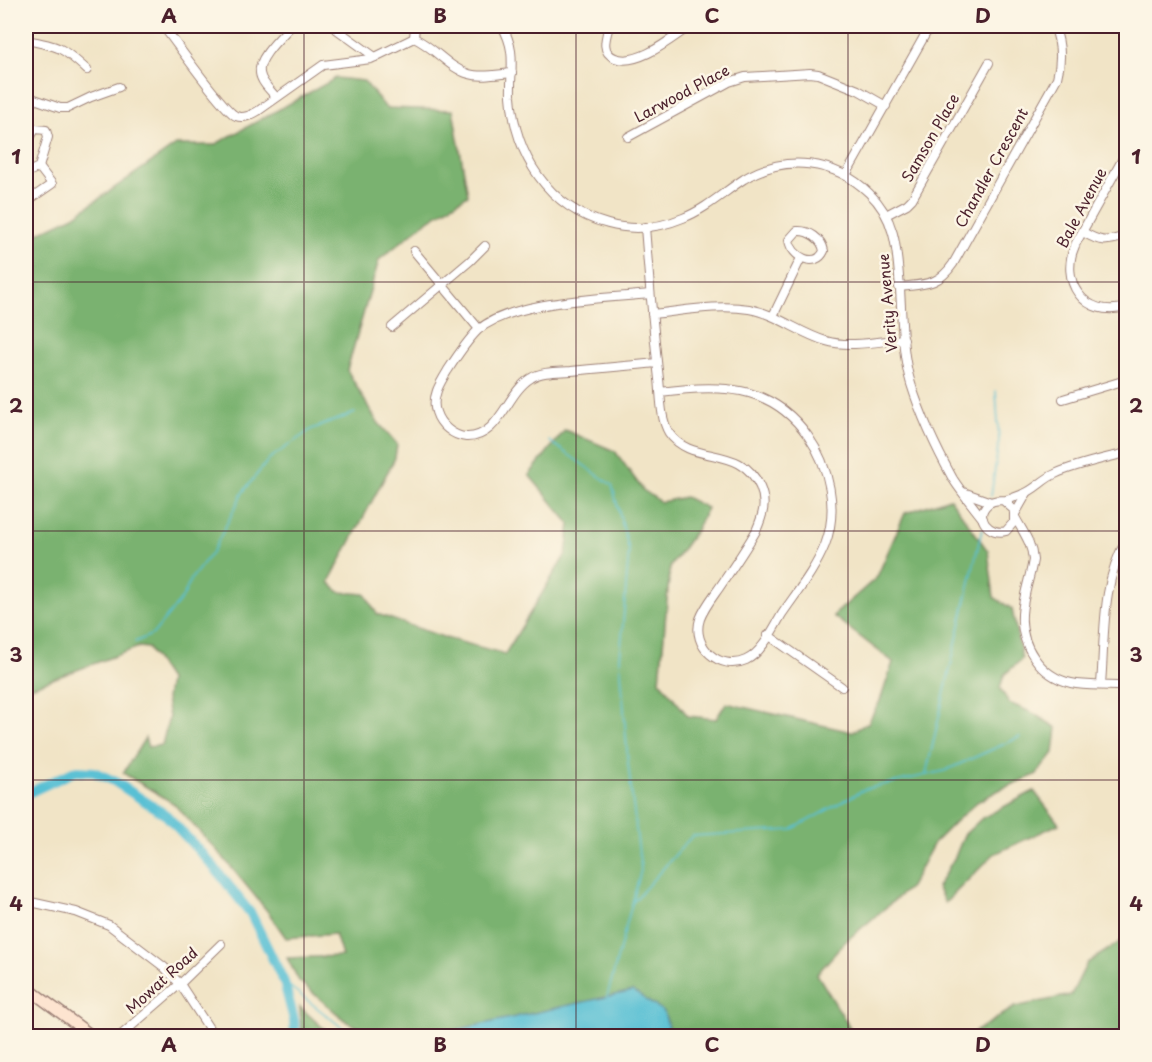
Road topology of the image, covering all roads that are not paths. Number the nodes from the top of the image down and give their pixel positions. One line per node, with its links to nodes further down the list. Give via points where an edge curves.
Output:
1 (163, 26): 18 (street, via 232,114 241,117 258,111)
2 (291, 26): 18 (street, via 259,67)
3 (332, 26): 12 (street)
4 (415, 26): 10 (street)
5 (502, 26): 15 (street, Verity Avenue, via 512,51)
6 (609, 26): 7 (street, via 607,52 626,59 661,46)
7 (690, 26)
8 (930, 26): 19 (street)
9 (1054, 26): 35 (street, Chandler Crescent, via 1061,55 1057,78 953,264 938,280)
10 (414, 38): 12 (street); 15 (street, via 467,73)
11 (26, 40): 14 (street, via 58,46)
12 (375, 57): 18 (street, via 323,65)
13 (989, 63): 27 (street, Samson Place, via 912,198)
14 (87, 70)
15 (512, 73): 28 (street, Verity Avenue, via 513,112 520,139 528,161 545,187 568,206 594,219 624,227)
16 (119, 87): 17 (street, via 68,108)
17 (26, 96)
18 (276, 97)
19 (886, 106): 20 (street, Larwood Place, via 818,74 745,77); 25 (street)
20 (628, 138)
21 (26, 145): 23 (street, via 35,129 48,133)
22 (1126, 153): 29 (street, Bale Avenue)
23 (39, 167): 24 (street); 26 (street, via 52,184)
24 (26, 173)
25 (846, 175): 27 (street, Verity Avenue, via 871,194); 28 (street, Verity Avenue, via 818,164 781,165 746,178 682,219)
26 (26, 202)
27 (886, 215): 35 (street, Verity Avenue, via 895,237)
28 (645, 227): 36 (street)
29 (1083, 232): 30 (street, via 1102,241); 37 (street, Bale Avenue, via 1070,262 1074,287 1096,307)
30 (1126, 236)
31 (485, 246): 34 (street)
32 (414, 251): 34 (street)
33 (801, 258): 33 (street, via 791,249 789,240 802,231 819,239 824,250 818,259); 39 (street)
34 (442, 285): 40 (street); 41 (street)
35 (899, 287): 42 (street, Verity Avenue)
36 (650, 294): 38 (street); 41 (street, via 526,308)
37 (1126, 308)
38 (652, 314): 39 (street, via 728,308); 43 (street)
39 (773, 316): 42 (street, via 833,342)
40 (392, 327)
41 (479, 329): 43 (street, via 462,348 435,398 439,420 447,429 465,437 486,431 517,389 534,376)
42 (904, 339): 48 (street, Verity Avenue, via 916,396 944,461)
43 (657, 363): 45 (street)
44 (1126, 380): 46 (street)
45 (660, 392): 57 (street, via 699,386 739,389 756,395 802,428 823,464 831,513 826,543); 57 (street, via 666,426 676,440 685,447 743,465 763,495 762,517 756,531 701,616 698,629 702,645 713,657 737,663 751,657)
46 (1063, 399)
47 (1126, 453): 49 (street, via 1063,471)
48 (962, 491): 51 (street); 53 (street, Verity Avenue)
49 (1027, 493): 50 (street); 52 (street)
50 (1004, 501): 51 (street); 52 (street)
51 (991, 502): 53 (street, via 985,507)
52 (1015, 515): 54 (street); 55 (street)
53 (983, 519): 54 (street, via 993,532)
54 (1009, 528): 55 (street)
55 (1026, 536): 58 (street, via 1033,560 1022,616 1032,656 1058,678 1083,685)
56 (1126, 541): 58 (street, via 1110,584)
57 (768, 635): 59 (street)
58 (1101, 684): 60 (street)
59 (842, 687)
60 (1126, 687)
61 (26, 901): 63 (street, via 76,912 109,925)
62 (221, 945): 63 (street, Mowat Road)
63 (180, 984): 66 (street, Mowat Road); 67 (street)
64 (26, 987): 65 (street)
65 (92, 1036)
66 (120, 1036)
67 (214, 1036)

